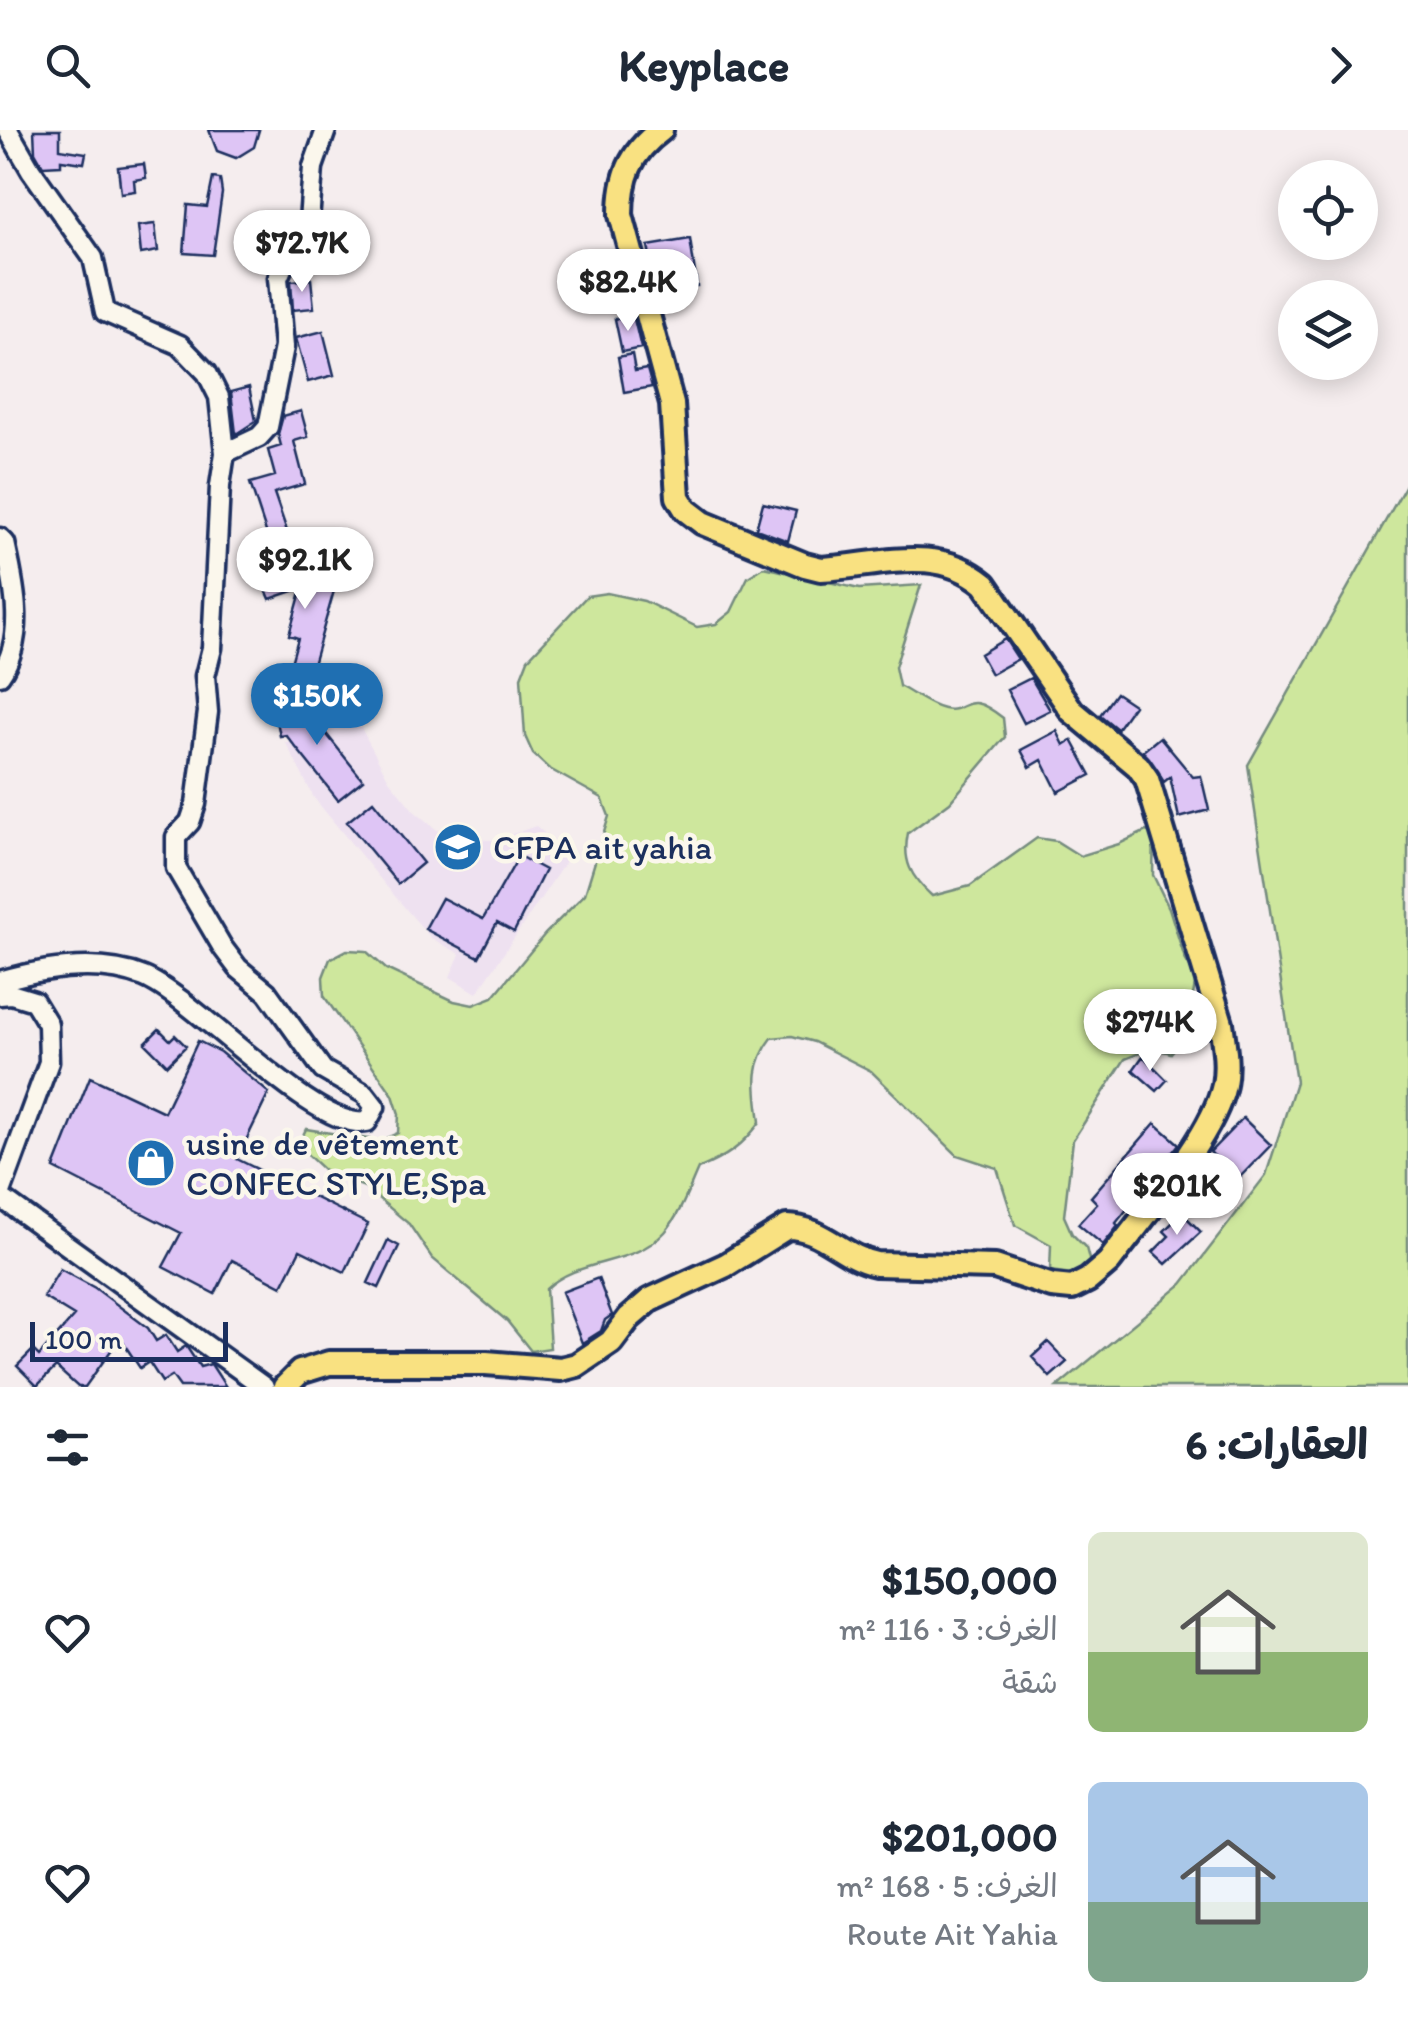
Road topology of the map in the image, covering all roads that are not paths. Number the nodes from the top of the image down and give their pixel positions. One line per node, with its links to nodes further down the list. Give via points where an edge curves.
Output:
1 (8, 130): 4 (street, via 93,258 104,312 180,345 207,372 219,397)
2 (326, 130): 4 (street, via 313,167 309,222 278,278 284,347 268,427)
3 (662, 130): 11 (main road, via 626,170 621,215 664,364 675,490 682,504 702,522 805,565 937,560 985,584 1072,711 1147,779 1221,1023 1224,1086 1213,1115 1110,1262 1072,1288 994,1267 863,1262 814,1231 787,1228 726,1266 650,1300 611,1342 577,1365 329,1364 300,1372)
4 (226, 453): 7 (street, via 205,676 208,712 196,804 176,837 176,868 238,968 267,992 323,1070 375,1107 367,1122 336,1116 144,977 66,966)
5 (0, 538): 6 (street, via 16,635)
6 (0, 674)
7 (0, 981)
8 (0, 995): 9 (street, via 34,1000 48,1024 49,1062)
9 (0, 1196): 10 (street)
10 (264, 1387)
11 (285, 1387)

